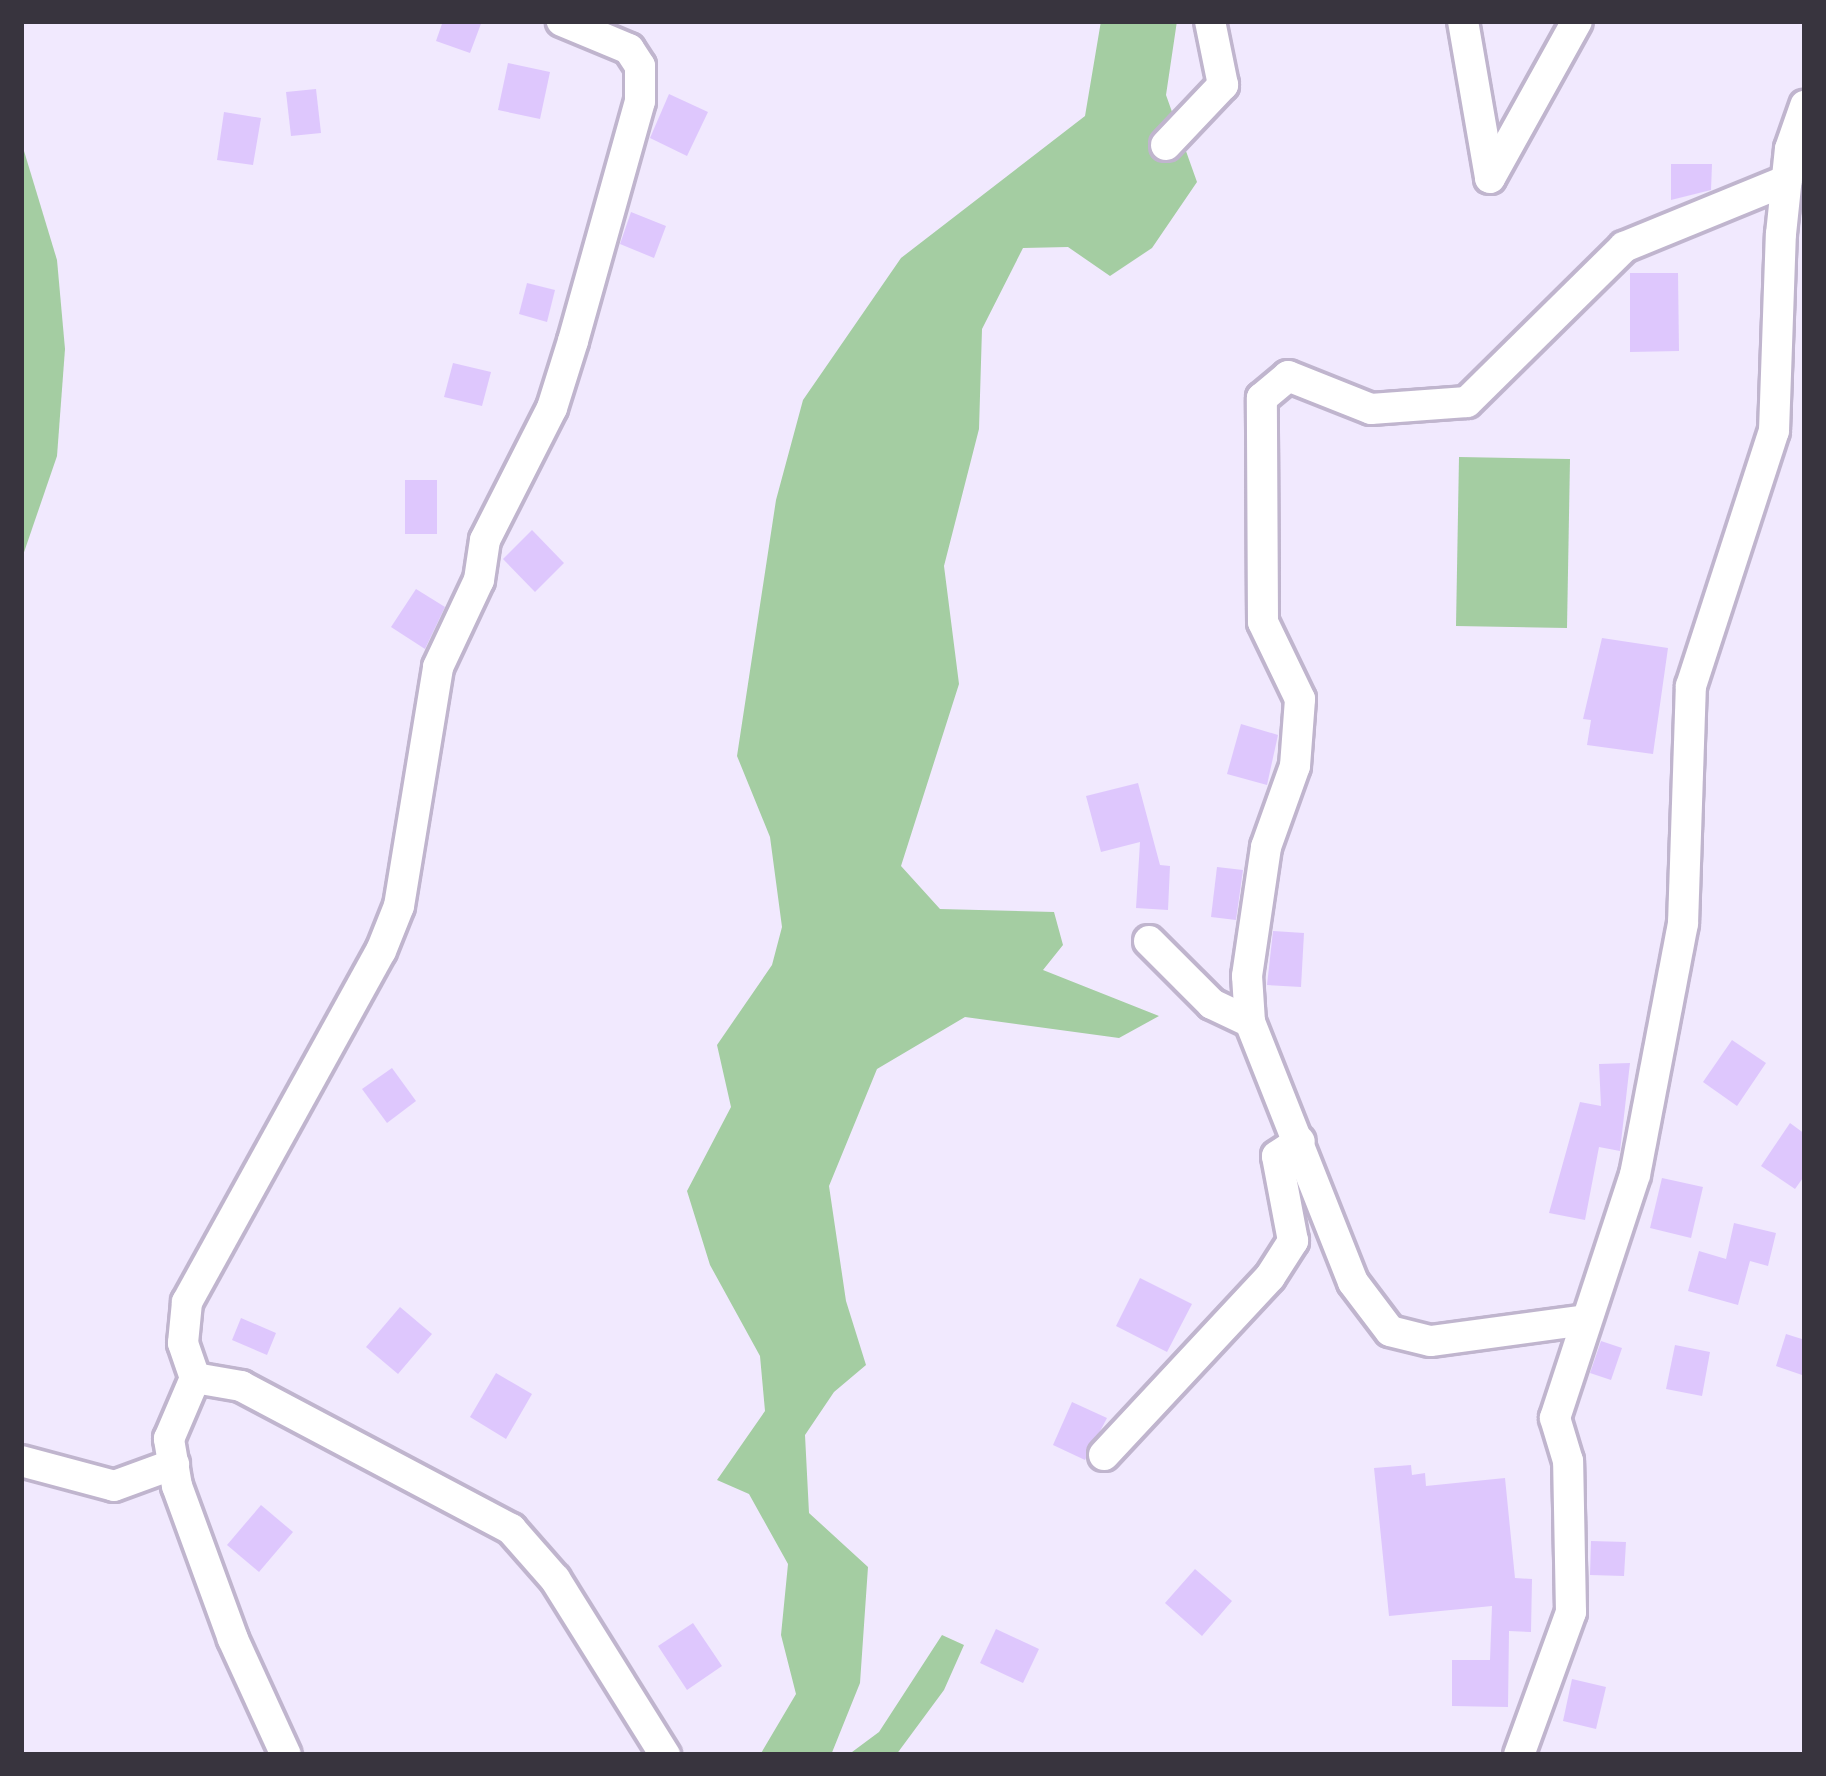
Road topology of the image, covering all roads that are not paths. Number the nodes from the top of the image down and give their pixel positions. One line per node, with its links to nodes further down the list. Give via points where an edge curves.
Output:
1 (562, 21): 14 (street, via 628,49 640,66 640,101 552,408 485,540 479,580 437,668 399,905 348,1023 187,1302 183,1343)
2 (1210, 21): 6 (street, via 1223,85)
3 (1463, 21): 4 (street, via 1490,178)
4 (1577, 21)
5 (1805, 106): 7 (street)
6 (1166, 145)
7 (1787, 181): 8 (street); 11 (street, via 1624,247 1467,403 1371,409 1288,376 1262,398 1263,622 1300,699 1295,766 1266,847 1247,976)
8 (1781, 306): 9 (street); 13 (street, via 1774,431 1691,686 1682,925 1635,1175)
9 (1805, 334)
10 (1149, 940): 11 (street, via 1212,1004)
11 (1250, 1022): 12 (street)
12 (1300, 1141): 13 (street, via 1353,1282 1390,1330 1430,1341); 15 (street, via 1277,1156 1293,1241 1270,1277)
13 (1586, 1320): 20 (street, via 1555,1418 1568,1461 1570,1612)
14 (196, 1378): 17 (street, via 174,1421); 19 (street, via 241,1386 511,1529 555,1579)
15 (1104, 1455)
16 (21, 1461): 17 (street, via 114,1486)
17 (174, 1464): 18 (street, via 233,1639)
18 (286, 1755)
19 (665, 1755)
20 (1519, 1755)

